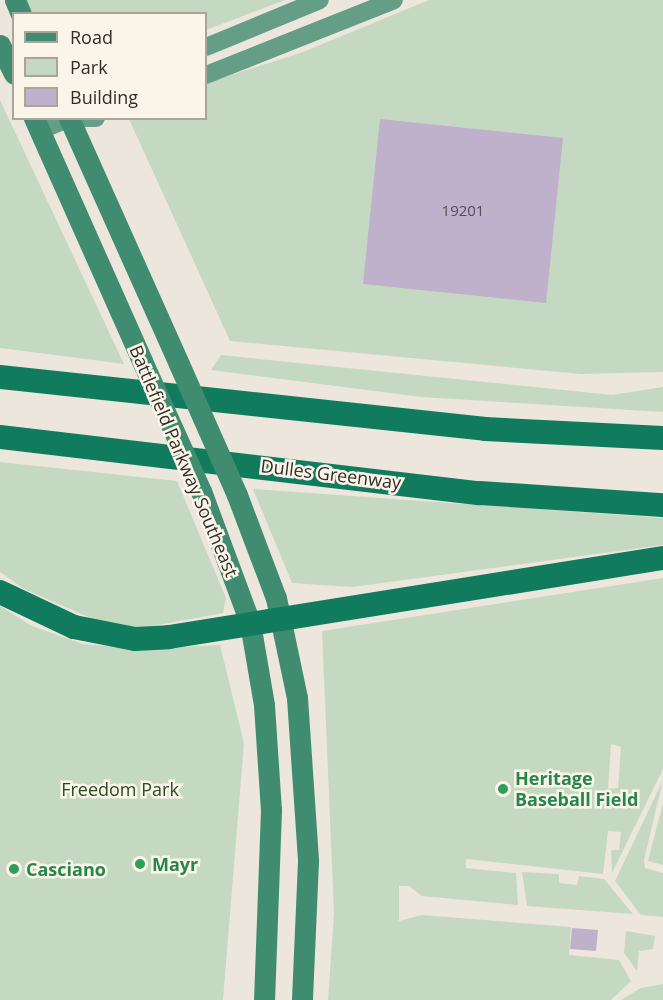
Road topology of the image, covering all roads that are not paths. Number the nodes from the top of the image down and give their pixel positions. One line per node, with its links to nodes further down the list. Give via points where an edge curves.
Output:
1 (320, 0): 4 (street)
2 (394, 0): 6 (street)
3 (0, 45): 5 (main road)
4 (207, 47)
5 (12, 71)
6 (207, 75)
7 (60, 120): 9 (street)
8 (70, 120): 16 (main road, Battlefield Parkway Southeast, bridge, via 237,495)
9 (37, 125): 17 (main road, Battlefield Parkway Southeast, bridge, via 201,491)
10 (0, 377): 12 (highway, via 485,429)
11 (0, 437): 13 (highway, Dulles Greenway, via 480,493)
12 (663, 438)
13 (663, 505)
14 (663, 558): 16 (highway)
15 (0, 592): 17 (highway, via 48,618 106,635 169,637)
16 (282, 616): 17 (highway); 19 (main road, Battlefield Parkway Southeast, via 305,772 308,861)
17 (250, 623): 18 (main road, Battlefield Parkway Southeast, via 264,705 271,810)
18 (264, 1000)
19 (302, 1000)

